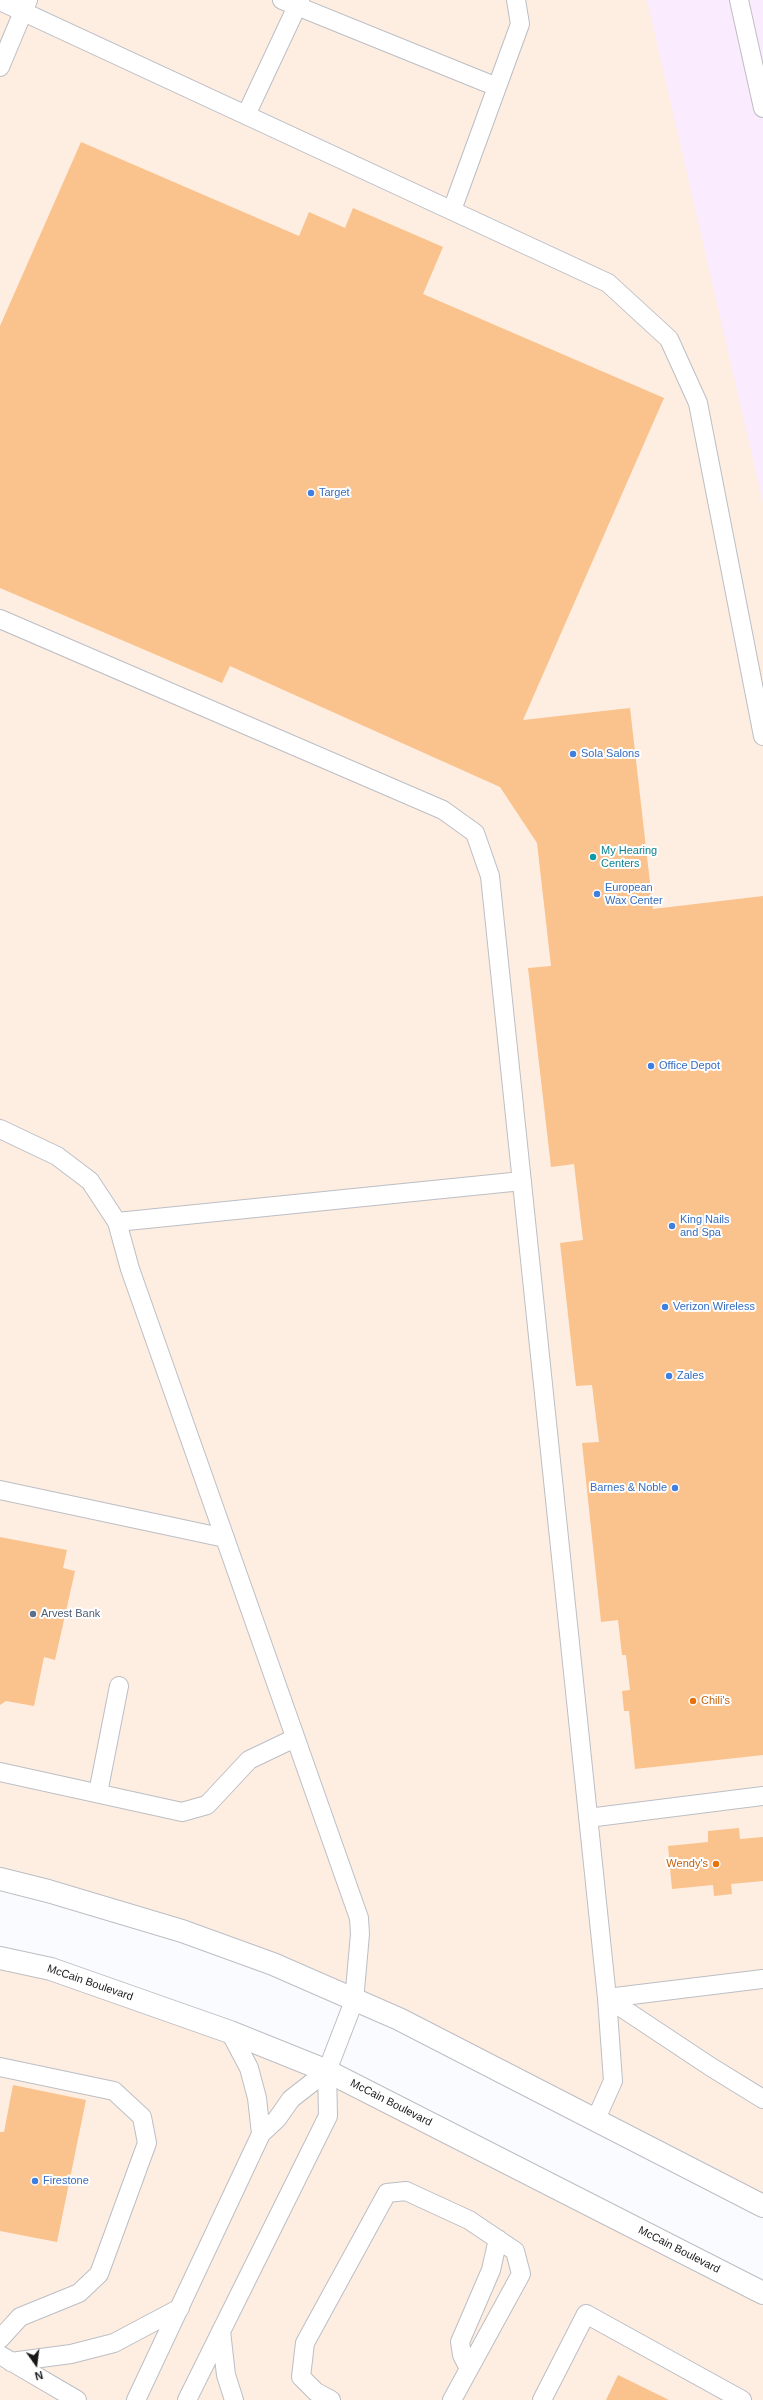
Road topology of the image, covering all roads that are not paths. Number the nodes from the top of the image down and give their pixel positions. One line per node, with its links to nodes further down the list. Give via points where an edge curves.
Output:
1 (516, 0): 7 (lane, via 520,24)
2 (739, 0): 8 (lane)
3 (0, 1): 5 (lane)
4 (293, 2): 7 (lane); 9 (lane)
5 (25, 6): 6 (lane); 9 (lane)
6 (0, 67)
7 (497, 87): 10 (lane)
8 (763, 108)
9 (246, 115): 10 (lane)
10 (452, 210): 12 (lane, via 608,283 669,339 698,403)
11 (0, 619): 14 (lane, via 443,810 475,833 490,876)
12 (763, 736)
13 (0, 1130): 15 (lane, via 58,1156 90,1181)
14 (522, 1181): 15 (lane); 23 (lane)
15 (117, 1222): 17 (lane, via 130,1269)
16 (0, 1490): 17 (lane)
17 (225, 1538): 19 (lane)
18 (119, 1686): 21 (lane)
19 (295, 1738): 21 (lane, via 249,1760 207,1805 201,1807 182,1812); 28 (lane, via 358,1918 360,1934)
20 (0, 1772): 21 (lane)
21 (98, 1793)
22 (763, 1796): 23 (lane)
23 (588, 1818): 27 (lane)
24 (0, 1879): 28 (main road, via 182,1931 273,1964)
25 (0, 1958): 29 (main road, McCain Boulevard, via 51,1968)
26 (763, 1979): 27 (lane)
27 (607, 1998): 32 (lane); 33 (lane, via 612,2081)
28 (354, 2001): 31 (lane); 33 (main road, via 399,2019)
29 (230, 2032): 31 (main road, McCain Boulevard); 34 (lane, via 249,2068 257,2098)
30 (0, 2067): 40 (lane, via 114,2091 142,2117 147,2143 99,2274 79,2293 20,2317)
31 (327, 2071): 34 (lane, via 291,2099 277,2119); 37 (main road, McCain Boulevard); 39 (lane, via 328,2116)
32 (763, 2099)
33 (595, 2121): 35 (main road)
34 (261, 2134): 38 (lane)
35 (763, 2206)
36 (498, 2239): 42 (lane, via 491,2270 460,2342 462,2355); 42 (lane, via 515,2251 521,2274); 47 (lane, via 469,2220 406,2191 387,2193 305,2343 301,2377 316,2392)
37 (763, 2293)
38 (180, 2308): 41 (lane, via 114,2343 71,2354); 44 (lane)
39 (221, 2331): 45 (lane); 46 (lane, via 226,2375)
40 (0, 2339)
41 (6, 2358): 43 (lane)
42 (469, 2369): 48 (lane)
43 (66, 2398)
44 (136, 2400)
45 (187, 2400)
46 (234, 2400)
47 (331, 2400)
48 (452, 2400)
49 (542, 2400): 50 (lane, via 586,2314)
50 (742, 2400)

